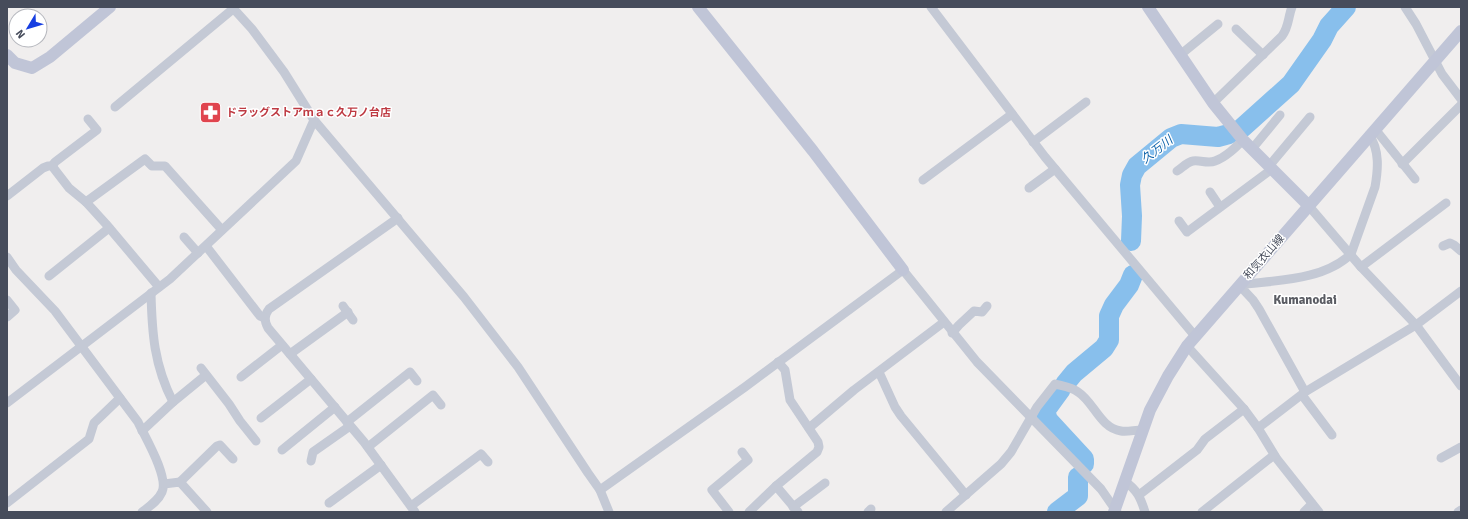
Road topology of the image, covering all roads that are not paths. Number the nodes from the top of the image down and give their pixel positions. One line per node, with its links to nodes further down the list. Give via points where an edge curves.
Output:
1 (110, 7): 11 (street, via 50,57 32,68 15,63)
2 (698, 7): 54 (street, via 813,151)
3 (931, 7): 20 (street)
4 (1148, 7): 12 (street)
5 (1292, 7): 13 (street, via 1287,29)
6 (1405, 7): 14 (street)
7 (233, 8): 19 (street); 24 (street, via 284,72)
8 (1218, 24): 12 (street)
9 (1236, 29): 13 (street)
10 (1461, 32): 14 (street, 和気衣山線)
11 (7, 55)
12 (1180, 55): 17 (street)
13 (1263, 55): 17 (street)
14 (1435, 60): 15 (street, via 1442,74); 25 (street, 和気衣山線)
15 (1461, 98)
16 (1086, 102): 26 (street)
17 (1213, 103): 27 (street)
18 (1461, 105): 28 (street)
19 (114, 106)
20 (1012, 114): 26 (street); 33 (street)
21 (1280, 115): 27 (street)
22 (1310, 117): 30 (street)
23 (88, 119): 29 (street, via 97,130)
24 (314, 120): 42 (street); 45 (street, via 296,160)
25 (1372, 132): 28 (street); 40 (street, 和気衣山線); 51 (street, via 1377,176)
26 (1033, 142): 31 (street)
27 (1248, 144): 30 (street); 32 (street, via 1216,161 1193,161)
28 (1402, 164): 34 (street)
29 (52, 166): 37 (street, via 43,168); 38 (street, via 69,188)
30 (1270, 167): 40 (street); 41 (street)
31 (1055, 169): 35 (street); 68 (street)
32 (1177, 171)
33 (922, 180)
34 (1415, 180)
35 (1029, 188)
36 (1210, 192): 41 (street)
37 (7, 196)
38 (86, 202): 44 (street); 45 (street, via 145,159 152,166 165,166)
39 (1446, 203): 53 (street)
40 (1308, 206): 51 (street); 56 (street, 和気衣山線)
41 (1220, 207): 43 (street, via 1187,232)
42 (398, 218): 63 (street, via 269,309); 109 (street, via 518,367)
43 (1179, 220)
44 (109, 228): 55 (street); 57 (street)
45 (222, 230): 47 (street)
46 (184, 237): 50 (street)
47 (206, 246): 50 (street); 63 (street, via 260,316)
48 (1443, 246): 49 (street, via 1454,244)
49 (1461, 251)
50 (198, 254): 57 (street)
51 (1351, 254): 53 (street); 56 (street, via 1332,268 1314,274)
52 (7, 257): 70 (street, via 55,311)
53 (1361, 267): 66 (street)
54 (903, 270): 65 (street); 72 (street)
55 (49, 276)
56 (1239, 285): 68 (street, 和気衣山線); 78 (street, via 1259,309)
57 (159, 288): 59 (street)
58 (1461, 291): 66 (street)
59 (151, 293): 70 (street); 80 (street, via 154,348)
60 (7, 300): 62 (street, via 15,310)
61 (987, 306): 67 (street, via 982,312 974,311)
62 (7, 317)
63 (265, 318): 69 (street, via 268,328)
64 (353, 320): 71 (street, via 345,309)
65 (944, 322): 67 (street); 73 (street)
66 (1416, 325): 77 (street); 78 (street)
67 (952, 333): 85 (street)
68 (1191, 341): 84 (street); 90 (street, 和気衣山線, via 1168,376)
69 (282, 345): 71 (street); 74 (street)
70 (82, 347): 79 (street); 81 (street)
71 (290, 354): 75 (street)
72 (778, 362): 88 (street, via 785,370 790,400); 109 (street)
73 (879, 372): 88 (street); 110 (street, via 901,416)
74 (240, 377)
75 (311, 379): 83 (street); 86 (street)
76 (417, 380): 87 (street, via 410,372)
77 (1461, 386)
78 (1303, 393): 89 (street); 92 (street)
79 (120, 398): 91 (street); 113 (street, via 94,422 89,439)
80 (173, 402): 91 (street); 93 (street, via 204,372)
81 (7, 403)
82 (441, 405): 94 (street, via 433,395)
83 (335, 407): 87 (street); 96 (street)
84 (1244, 409): 89 (street); 111 (street)
85 (1031, 417): 90 (street, via 1055,384 1078,391 1110,427 1120,431); 110 (street, via 1011,452); 118 (street, via 1101,489)
86 (261, 418)
87 (348, 424): 94 (street); 101 (street, via 313,452)
88 (810, 428): 108 (street, via 818,442 817,452)
89 (1258, 428): 98 (street)
90 (1142, 430): 105 (street, 和気衣山線)
91 (142, 431): 107 (street)
92 (1332, 435)
93 (256, 441)
94 (368, 447): 103 (street)
95 (1461, 447): 99 (street)
96 (282, 450)
97 (742, 452): 123 (street, via 748,460 712,490)
98 (1274, 455): 114 (street); 119 (street)
99 (1441, 458)
100 (233, 459): 104 (street, via 220,445 217,446)
101 (311, 461)
102 (488, 462): 115 (street, via 481,454)
103 (382, 465): 112 (street); 115 (street)
104 (180, 482): 107 (street); 121 (street)
105 (1125, 482): 111 (street); 118 (street, 和気衣山線)
106 (825, 483): 116 (street)
107 (164, 484): 120 (street, via 157,500)
108 (776, 486): 116 (street); 124 (street)
109 (600, 490): 122 (street)
110 (966, 495): 125 (street)
111 (1139, 495): 126 (street)
112 (329, 503)
113 (7, 504)
114 (1312, 504): 127 (street); 128 (street)
115 (413, 509)
116 (796, 509)
117 (1461, 510): 129 (street)
118 (1115, 511)
119 (1206, 511)
120 (142, 512)
121 (207, 512)
122 (608, 512)
123 (729, 512)
124 (749, 512)
125 (946, 512)
126 (1145, 512)
127 (1304, 512)
128 (1319, 512)
129 (1458, 512)

